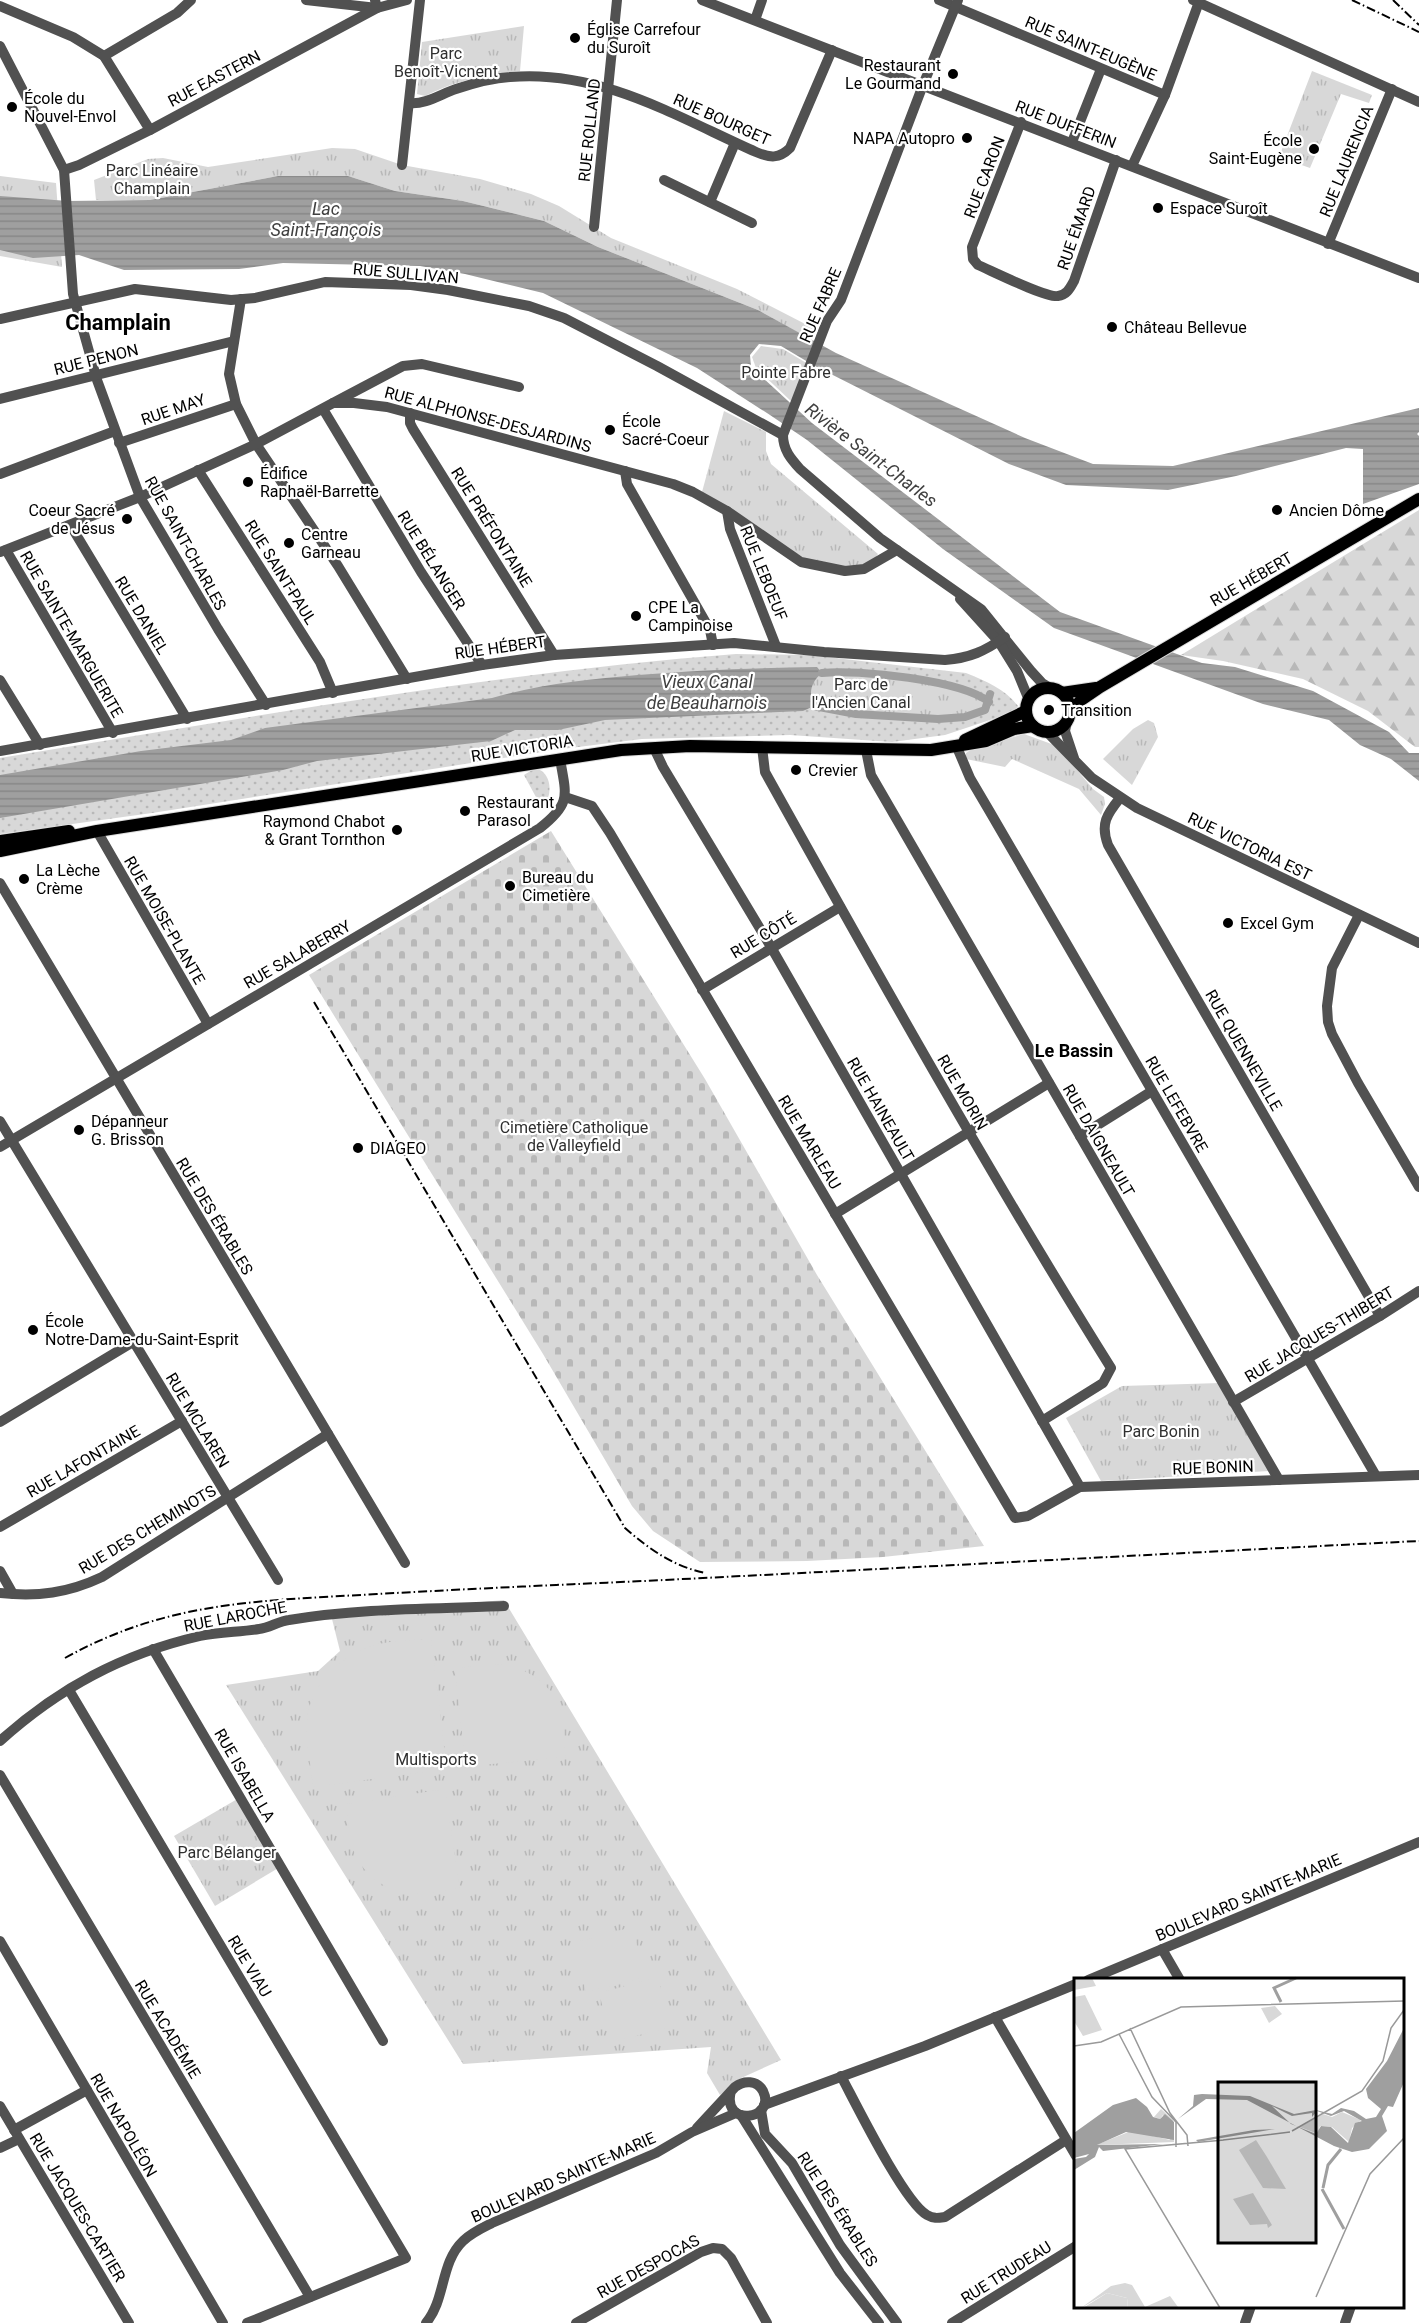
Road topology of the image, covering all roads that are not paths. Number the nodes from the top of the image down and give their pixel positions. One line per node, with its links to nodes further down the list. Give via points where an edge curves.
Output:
1 (190, 0): 16 (street, via 177,14)
2 (306, 0): 10 (street)
3 (407, 0): 10 (street)
4 (420, 0): 23 (street)
5 (617, 0): 19 (street, RUE ROLLAND)
6 (702, 0): 13 (street, RUE DUFFERIN)
7 (762, 0): 13 (street)
8 (939, 0): 11 (street, RUE SAINT-EUGÈNE)
9 (1196, 1): 20 (street); 21 (street)
10 (376, 4): 25 (street, RUE EASTERN)
11 (957, 4): 17 (street, RUE SAINT-EUGÈNE); 18 (street, RUE FABRE)
12 (0, 6): 16 (street, via 72,37)
13 (755, 20): 15 (street, RUE DUFFERIN)
14 (0, 46): 31 (street, RUE SAINT-CHARLES)
15 (832, 50): 18 (street, RUE DUFFERIN); 27 (street, RUE BOURGET, via 784,154 768,157)
16 (104, 56): 25 (street)
17 (1101, 69): 21 (street, RUE SAINT-EUGÈNE); 26 (street)
18 (923, 85): 24 (street, RUE DUFFERIN); 50 (street, RUE FABRE, via 841,300 827,321)
19 (608, 88): 23 (street, RUE BOURGET, via 546,76 510,76); 27 (street, RUE BOURGET, via 672,112); 35 (street, RUE ROLLAND)
20 (1392, 89): 22 (street); 37 (street, RUE LAURENCIA)
21 (1165, 95): 30 (street)
22 (1419, 102)
23 (409, 103): 29 (street)
24 (1021, 122): 26 (street, RUE DUFFERIN); 36 (street, RUE CARON)
25 (150, 130): 31 (street, RUE EASTERN)
26 (1072, 142): 28 (street, RUE DUFFERIN)
27 (735, 143): 33 (street)
28 (1116, 160): 30 (street, RUE DUFFERIN); 36 (street, RUE ÉMARD, via 1067,292 1056,297 978,265 973,259)
29 (402, 165)
30 (1132, 166): 37 (street, RUE DUFFERIN)
31 (64, 170): 40 (street, RUE SAINT-CHARLES)
32 (664, 180): 33 (street)
33 (710, 202): 34 (street)
34 (752, 223)
35 (594, 227)
36 (974, 242)
37 (1328, 244): 38 (street, RUE DUFFERIN)
38 (1418, 276)
39 (242, 299): 40 (street, RUE SULLIVAN, via 135,289); 42 (street); 50 (street, RUE SULLIVAN, via 325,282 357,282 430,287 529,306 601,336)
40 (76, 302): 41 (street, RUE SULLIVAN); 43 (street, RUE SAINT-CHARLES)
41 (0, 320)
42 (234, 341): 43 (street, RUE PENON); 46 (street, via 229,382)
43 (95, 374): 45 (street, RUE PENON); 49 (street, RUE SAINT-CHARLES)
44 (519, 387): 47 (street, via 422,364 403,366)
45 (0, 399)
46 (236, 404): 51 (street, RUE MAY); 52 (street)
47 (328, 406): 48 (street, RUE ALPHONSE-DESJARDINS, via 369,404); 52 (street, RUE ALPHONSE-DESJARDINS); 66 (street, RUE BÉLANGER, via 421,572)
48 (410, 413): 54 (street, RUE ALPHONSE-DESJARDINS); 65 (street, RUE PRÉFONTAINE, via 413,429)
49 (115, 431): 51 (street, RUE SAINT-CHARLES); 55 (street)
50 (783, 435): 60 (street, via 784,448 800,469)
51 (119, 443): 56 (street, RUE SAINT-CHARLES)
52 (256, 444): 53 (street, RUE ALPHONSE-DESJARDINS); 67 (street, via 338,566)
53 (198, 470): 56 (street, RUE ALPHONSE-DESJARDINS); 71 (street, RUE SAINT-PAUL, via 320,662)
54 (625, 471): 58 (street, RUE ALPHONSE-DESJARDINS, via 673,484); 63 (street, via 627,484 710,630)
55 (0, 474)
56 (140, 497): 59 (street, RUE ALPHONSE-DESJARDINS); 72 (street, RUE SAINT-CHARLES)
57 (1419, 499): 69 (main road, RUE HÉBERT)
58 (727, 511): 60 (street, RUE ALPHONSE-DESJARDINS, via 801,562 820,567 864,569); 64 (street, RUE LEBOEUF, via 730,529)
59 (71, 526): 61 (street, RUE ALPHONSE-DESJARDINS); 75 (street, RUE DANIEL)
60 (897, 550): 62 (street, via 955,592)
61 (3, 551): 77 (street, RUE SAINTE-MARGUERITE)
62 (1002, 639): 64 (street, RUE HÉBERT, via 963,659 945,660); 70 (street, via 1042,683); 73 (street)
63 (713, 645): 64 (street, RUE HÉBERT); 65 (street, RUE HÉBERT)
64 (776, 646)
65 (554, 655): 66 (street, RUE HÉBERT)
66 (482, 665): 67 (street, RUE HÉBERT)
67 (407, 679): 71 (street, RUE HÉBERT)
68 (0, 680): 79 (street)
69 (1100, 687): 70 (main road, RUE HÉBERT); 74 (main road, RUE HÉBERT)
70 (1056, 691): 73 (main road, via 1038,691); 74 (main road, via 1068,702)
71 (333, 693): 72 (street, RUE HÉBERT)
72 (266, 705): 75 (street, RUE HÉBERT)
73 (1027, 705): 76 (main road); 80 (main road, RUE VICTORIA)
74 (1068, 717): 78 (main road, via 1059,729); 86 (street, via 1065,731)
75 (188, 719): 77 (street, RUE HÉBERT)
76 (1033, 726): 78 (main road); 80 (main road, RUE VICTORIA)
77 (113, 732): 79 (street, RUE HÉBERT)
78 (1047, 732): 86 (street, RUE VICTORIA EST)
79 (40, 745): 84 (street, RUE HÉBERT)
80 (956, 745): 83 (main road, RUE VICTORIA, via 931,750); 101 (street, RUE LEFEBVRE, via 975,787)
81 (762, 747): 82 (main road, RUE VICTORIA); 83 (main road, RUE VICTORIA); 93 (street, RUE MORIN, via 765,772)
82 (654, 748): 85 (main road, RUE VICTORIA); 96 (street, RUE HAINEAULT)
83 (866, 750): 100 (street, RUE DAIGNEAULT, via 871,775)
84 (0, 751)
85 (560, 759): 87 (street); 89 (main road, RUE VICTORIA)
86 (1076, 764): 88 (street, RUE VICTORIA EST)
87 (565, 797): 97 (street, RUE MARLEAU, via 592,806 597,812); 98 (street, RUE SALABERRY, via 557,815 528,835)
88 (1120, 798): 94 (street, RUE VICTORIA EST); 111 (street, RUE QUENNEVILLE, via 1103,826 1108,845)
89 (97, 831): 90 (main road, RUE VICTORIA, via 53,832); 91 (main road, RUE VICTORIA); 98 (street, RUE MOISE-PLANTE)
90 (0, 841)
91 (0, 852)
92 (0, 884): 99 (street, RUE DES ÉRABLES)
93 (840, 908): 96 (street, RUE CÔTÉ); 103 (street, RUE MORIN)
94 (1359, 915): 95 (street, RUE VICTORIA EST); 108 (street, via 1332,968 1328,1022 1358,1083)
95 (1419, 943)
96 (771, 947): 97 (street, RUE CÔTÉ); 107 (street, RUE HAINEAULT)
97 (702, 990): 109 (street, RUE MARLEAU)
98 (207, 1024): 99 (street, RUE SALABERRY)
99 (115, 1078): 105 (street, RUE SALABERRY); 118 (street, RUE DES ÉRABLES)
100 (1049, 1083): 103 (street); 104 (street, RUE DAIGNEAULT)
101 (1152, 1091): 104 (street); 113 (street, RUE LEFEBVRE)
102 (0, 1120): 105 (street, RUE MCLAREN)
103 (969, 1132): 107 (street); 116 (street, RUE MORIN, via 1111,1368 1103,1383)
104 (1080, 1136): 114 (street, RUE DAIGNEAULT)
105 (12, 1140): 106 (street, RUE SALABERRY); 112 (street, RUE MCLAREN)
106 (0, 1147)
107 (901, 1173): 109 (street); 116 (street, RUE HAINEAULT)
108 (1419, 1187)
109 (835, 1214): 124 (street, RUE MARLEAU)
110 (1419, 1291): 111 (street, RUE JACQUES-THIBERT)
111 (1380, 1316): 113 (street, RUE JACQUES-THIBERT)
112 (133, 1342): 115 (street, RUE MCLAREN); 117 (street)
113 (1308, 1358): 114 (street, RUE JACQUES-THIBERT); 120 (street, RUE LEFEBVRE)
114 (1233, 1402): 121 (street, RUE DAIGNEAULT)
115 (182, 1421): 123 (street, RUE MCLAREN); 125 (street, RUE LAFONTAINE)
116 (1042, 1421): 122 (street, RUE HAINEAULT)
117 (0, 1422)
118 (328, 1434): 123 (street, RUE DES CHEMINOTS); 126 (street, RUE DES ÉRABLES)
119 (1419, 1475): 120 (street, RUE BONIN)
120 (1376, 1476): 121 (street, RUE BONIN)
121 (1279, 1480): 122 (street, RUE BONIN)
122 (1080, 1487): 124 (street, RUE BONIN, via 1028,1516)
123 (228, 1497): 128 (street, RUE MCLAREN); 130 (street, RUE DES CHEMINOTS, via 83,1586 59,1593)
124 (1015, 1518)
125 (0, 1527)
126 (405, 1563)
127 (0, 1571): 130 (street)
128 (278, 1580)
129 (0, 1593): 130 (street, RUE DES CHEMINOTS)
130 (13, 1594)
131 (504, 1606): 132 (street, RUE LAROCHE, via 361,1612 286,1620 262,1629 202,1635)
132 (153, 1649): 133 (street, RUE LAROCHE, via 102,1669); 143 (street, RUE ISABELLA)
133 (69, 1690): 134 (street, RUE LAROCHE); 158 (street, RUE VIAU, via 406,2258)
134 (0, 1741)
135 (0, 1775): 158 (street, RUE ACADÉMIE)
136 (1419, 1842): 138 (street, BOULEVARD SAINTE-MARIE)
137 (0, 1941): 146 (street, RUE NAPOLÉON)
138 (1162, 1949): 139 (street, BOULEVARD SAINTE-MARIE); 140 (street)
139 (1093, 1978)
140 (1179, 1978)
141 (1074, 1985): 142 (street, BOULEVARD SAINTE-MARIE)
142 (995, 2018): 144 (street, BOULEVARD SAINTE-MARIE); 154 (street)
143 (383, 2041)
144 (841, 2076): 148 (street, BOULEVARD SAINTE-MARIE); 154 (street, via 900,2184 925,2214 935,2219 945,2217)
145 (761, 2089): 147 (street, BOULEVARD SAINTE-MARIE, via 746,2082); 148 (street, BOULEVARD SAINTE-MARIE); 150 (street, via 765,2099)
146 (87, 2090): 153 (street); 162 (street, RUE NAPOLÉON)
147 (731, 2091): 151 (street, via 730,2103); 152 (street, BOULEVARD SAINTE-MARIE)
148 (797, 2092): 150 (street, BOULEVARD SAINTE-MARIE)
149 (0, 2106): 153 (street, RUE JACQUES-CARTIER)
150 (762, 2108): 151 (street, BOULEVARD SAINTE-MARIE, via 752,2116); 168 (street, RUE DES ÉRABLES, via 765,2134 792,2163 840,2245)
151 (738, 2114): 152 (street, BOULEVARD SAINTE-MARIE); 167 (street, RUE DES ÉRABLES, via 840,2273)
152 (692, 2132): 164 (street, BOULEVARD SAINTE-MARIE, via 656,2153 472,2234 455,2249 438,2303)
153 (17, 2134): 155 (street); 161 (street, RUE JACQUES-CARTIER)
154 (1066, 2140): 156 (street)
155 (0, 2148)
156 (1074, 2153)
157 (1074, 2247): 169 (street, RUE TRUDEAU)
158 (310, 2297): 163 (street)
159 (1251, 2308): 170 (street)
160 (1351, 2308): 171 (street)
161 (129, 2323)
162 (223, 2323)
163 (247, 2323)
164 (426, 2323)
165 (576, 2323): 166 (street, RUE DESPOCAS, via 700,2252 722,2248)
166 (767, 2323)
167 (879, 2323)
168 (897, 2323)
169 (952, 2323)
170 (1245, 2323)
171 (1345, 2323)

